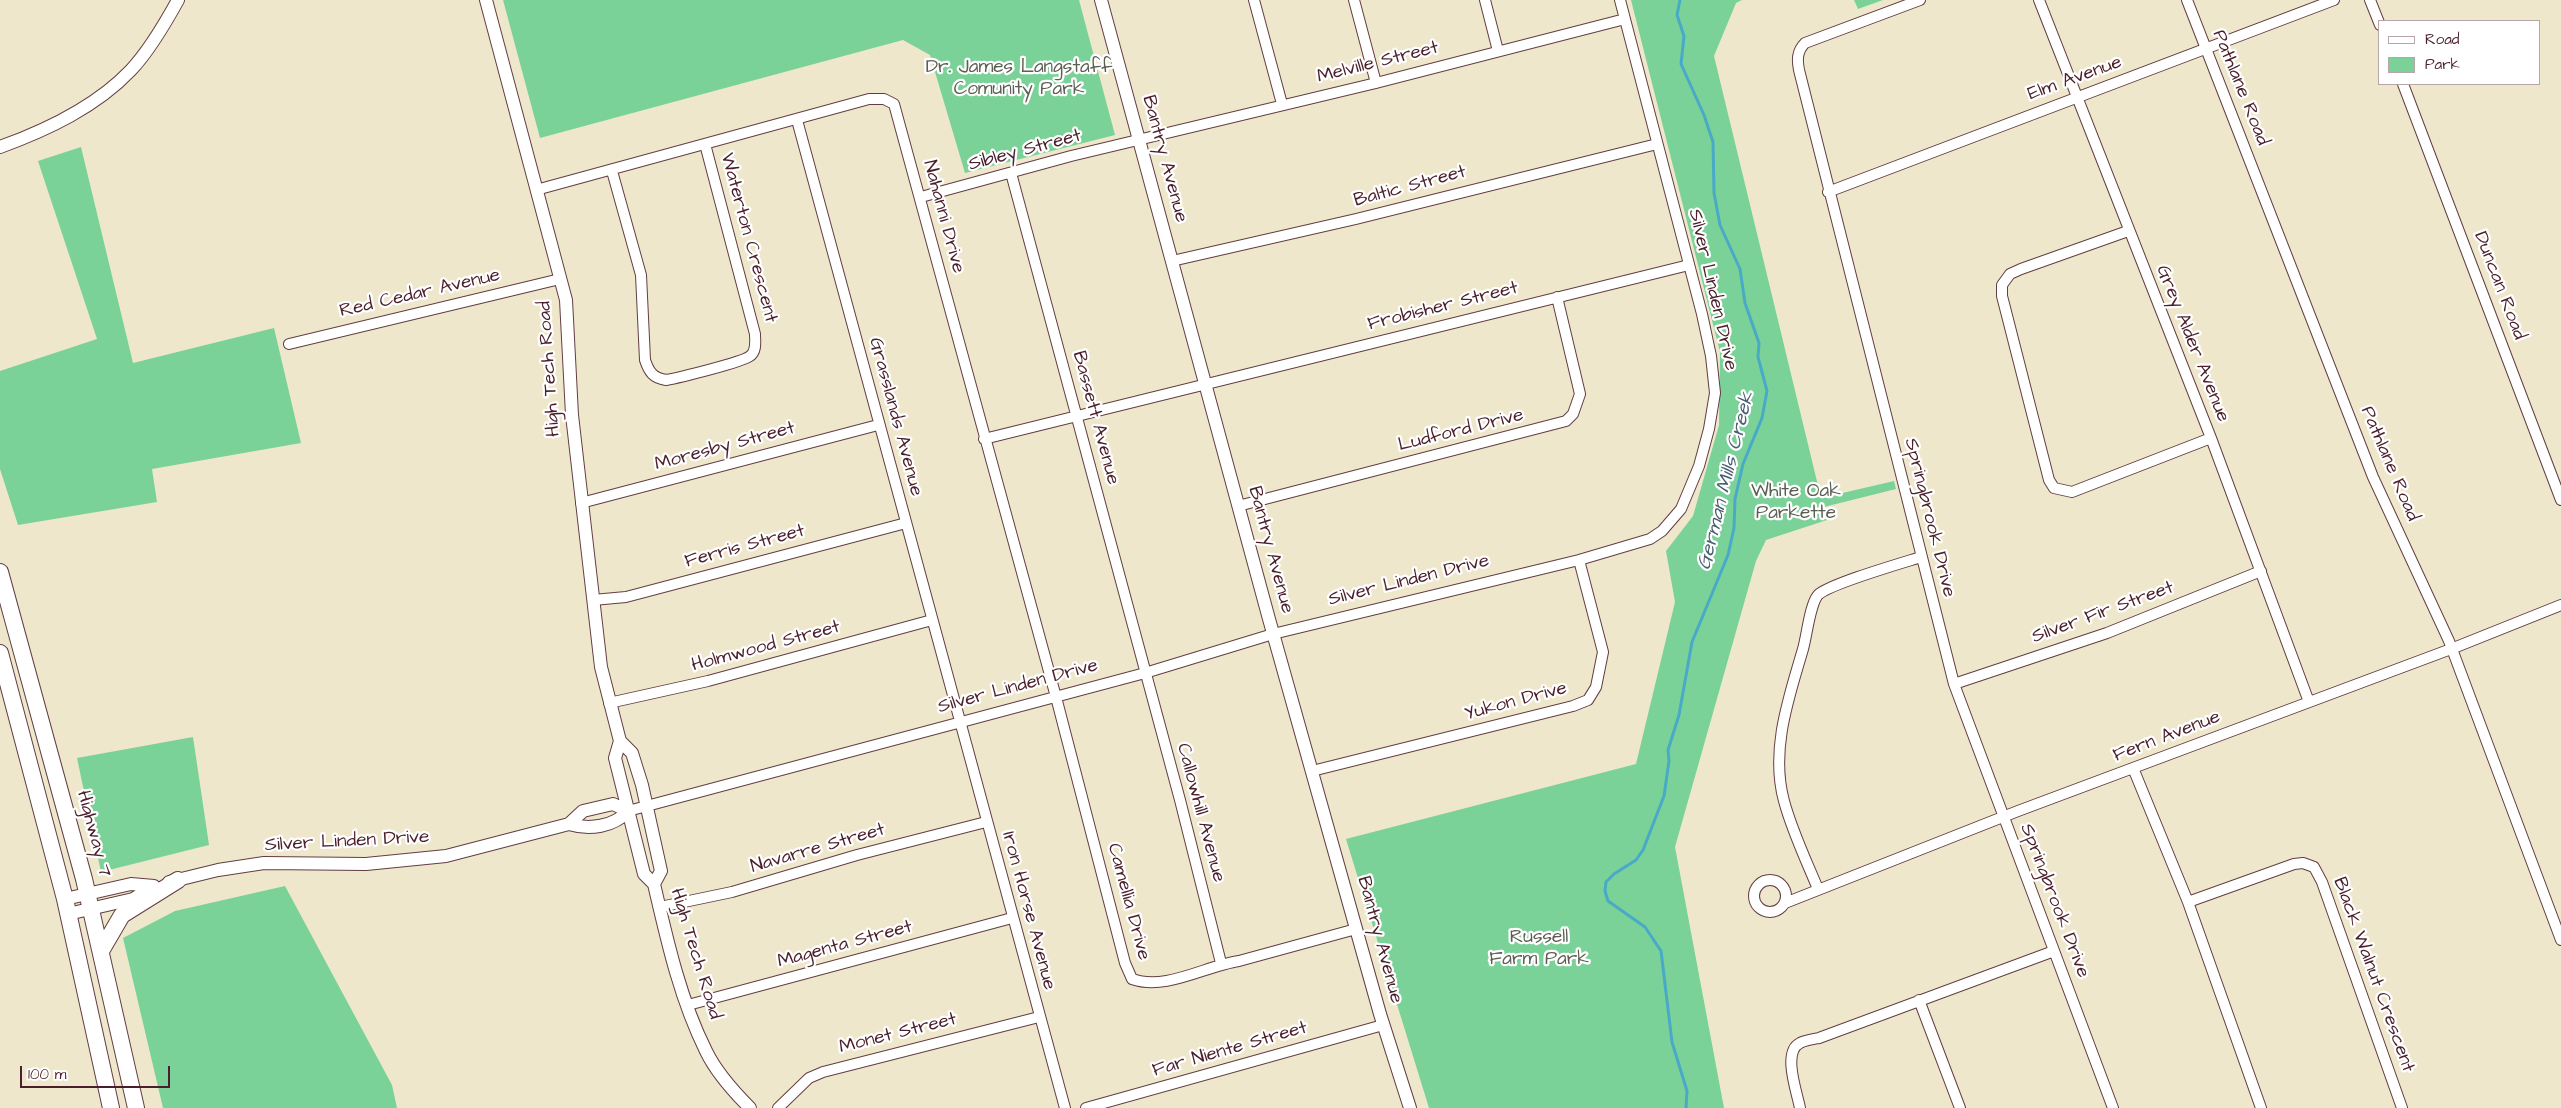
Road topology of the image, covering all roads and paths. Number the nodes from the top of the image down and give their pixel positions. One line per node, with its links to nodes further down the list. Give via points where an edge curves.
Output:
1 (178, 0): 25 (street, via 132,69 103,95 52,126)
2 (486, 0): 28 (street, High Tech Road)
3 (1101, 0): 22 (street, Bantry Avenue)
4 (1254, 0): 20 (street)
5 (1354, 0): 17 (street)
6 (1485, 0): 16 (street)
7 (1620, 0): 13 (street, Silver Linden Drive)
8 (1920, 0): 29 (street, Springbrook Drive, via 1800,48 1799,70)
9 (2039, 0): 19 (street, Grey Alder Avenue)
10 (2187, 0): 15 (street, Pathlane Road)
11 (2334, 0): 15 (street, Elm Avenue)
12 (2370, 0): 14 (street)
13 (1625, 19): 16 (street, Melville Street); 24 (street, Silver Linden Drive)
14 (2378, 20)
15 (2207, 50): 19 (street, Elm Avenue); 54 (street, Pathlane Road, via 2374,477)
16 (1498, 51): 17 (street, Melville Street)
17 (1376, 83): 20 (street, Melville Street)
18 (2403, 85): 42 (street, Duncan Road)
19 (2078, 97): 29 (street, Elm Avenue); 31 (street, Grey Alder Avenue)
20 (1282, 104): 22 (street, Melville Street)
21 (797, 120): 23 (street, Nahanni Drive); 30 (street, Nahanni Drive, via 870,99 884,99 894,104); 39 (street, Grasslands Avenue)
22 (1139, 140): 27 (street, Sibley Street); 32 (street, Bantry Avenue)
23 (705, 144): 26 (street, Nahanni Drive); 26 (street, Waterton Crescent, via 755,334 754,350 750,356 737,361 666,380 657,379 649,372 645,360 641,275)
24 (1657, 144): 32 (street, Baltic Street); 33 (street, Silver Linden Drive)
25 (0, 146)
26 (612, 171): 28 (street, Nahanni Drive)
27 (1011, 173): 30 (street, Sibley Street); 38 (street, Bassett Avenue)
28 (536, 190): 34 (street, High Tech Road)
29 (1828, 192): 46 (street, Springbrook Drive)
30 (921, 198): 41 (street, Nahanni Drive)
31 (2128, 231): 40 (street, Grey Alder Avenue); 40 (street, via 2021,269 2010,274 2002,285 2002,296 2049,480 2054,488 2072,492)
32 (1172, 261): 37 (street, Bantry Avenue)
33 (1689, 265): 35 (street, Frobisher Street); 47 (street, Silver Linden Drive, via 1711,356 1714,393 1709,429 1688,495 1681,509 1662,531 1650,539)
34 (560, 279): 36 (street, Red Cedar Avenue); 43 (street, High Tech Road, via 566,300)
35 (1557, 297): 37 (street, Frobisher Street); 44 (street, Ludford Drive, via 1580,394 1573,414 1566,422)
36 (289, 344)
37 (1207, 384): 38 (street, Frobisher Street); 44 (street, Bantry Avenue)
38 (1076, 416): 41 (street, Frobisher Street); 56 (street, Bassett Avenue)
39 (878, 425): 43 (street, Moresby Street); 45 (street, Grasslands Avenue)
40 (2211, 438): 48 (street, Grey Alder Avenue)
41 (984, 439): 58 (street, Nahanni Drive)
42 (2561, 500)
43 (581, 503): 50 (street, High Tech Road)
44 (1238, 506): 53 (street, Bantry Avenue)
45 (906, 522): 50 (street, Ferris Street, via 626,597); 52 (street, Grasslands Avenue)
46 (1921, 557): 57 (street, Springbrook Drive); 72 (street, via 1835,585 1818,595 1812,606 1784,718 1780,769 1783,799)
47 (1579, 560): 53 (street, Silver Linden Drive); 64 (street, Yukon Drive, via 1603,652 1596,687 1588,700)
48 (2261, 571): 57 (street, Silver Fir Street, via 2106,633); 59 (street, Grey Alder Avenue)
49 (0, 572): 73 (main road, Highway 7)
50 (593, 600): 60 (street, High Tech Road)
51 (2561, 605): 54 (street, Fern Avenue)
52 (932, 620): 60 (street, Holmwood Street, via 708,681); 61 (street, Grasslands Avenue)
53 (1273, 634): 56 (street, Silver Linden Drive); 64 (street, Bantry Avenue)
54 (2451, 649): 59 (street, Fern Avenue); 80 (street, Pathlane Road)
55 (0, 653): 76 (main road)
56 (1145, 673): 58 (street, Silver Linden Drive); 83 (street, Callowhill Avenue)
57 (1954, 684): 67 (street, Springbrook Drive)
58 (1056, 696): 61 (street, Silver Linden Drive); 83 (street, Camellia Drive, via 1132,980 1156,983)
59 (2309, 702): 63 (street, Fern Avenue)
60 (609, 703): 62 (street, High Tech Road)
61 (960, 722): 65 (street, Silver Linden Drive); 68 (street, Iron Horse Avenue)
62 (620, 741): 65 (street, High Tech Road, via 632,752); 66 (street, High Tech Road, via 615,758)
63 (2133, 768): 67 (street, Fern Avenue); 74 (street)
64 (1312, 771): 79 (street, Bantry Avenue)
65 (647, 805): 66 (street, Silver Linden Drive); 71 (street, High Tech Road, via 661,870)
66 (628, 811): 69 (street, Silver Linden Drive, via 619,821 584,828); 69 (street, Silver Linden Drive, via 613,804 583,812); 71 (street, High Tech Road, via 644,874)
67 (2003, 817): 72 (street, Fern Avenue); 82 (street, Springbrook Drive)
68 (986, 822): 77 (street, Navarre Street, via 732,892); 78 (street, Iron Horse Avenue)
69 (570, 824): 70 (street, Silver Linden Drive, via 446,856 366,864 264,864 218,870)
70 (178, 880): 73 (street, Silver Linden Drive, via 154,886 133,899); 81 (main road, via 122,915)
71 (654, 884): 77 (street, High Tech Road)
72 (1818, 889): 75 (street, Fern Avenue)
73 (89, 902): 76 (street, Silver Linden Drive); 81 (main road, Highway 7)
74 (2188, 902): 98 (street); 99 (street, Black Walnut Crescent, via 2294,864 2314,867)
75 (1785, 903)
76 (66, 907): 88 (main road)
77 (660, 907): 85 (street, High Tech Road)
78 (1012, 918): 85 (street, Magenta Street); 86 (street, Iron Horse Avenue)
79 (1356, 929): 83 (street, Camellia Drive); 87 (street, Bantry Avenue)
80 (2561, 940)
81 (101, 950): 89 (main road, Highway 7)
82 (2054, 951): 84 (street); 97 (street, Springbrook Drive)
83 (1221, 963)
84 (1920, 1000): 95 (street, via 1799,1043 1792,1051 1791,1065); 96 (street)
85 (688, 1005): 90 (street, High Tech Road, via 706,1052 733,1091)
86 (1039, 1017): 91 (street, Monet Street, via 822,1072 809,1078); 92 (street, Iron Horse Avenue)
87 (1383, 1025): 93 (street, Far Niente Street); 94 (street, Bantry Avenue)
88 (111, 1108)
89 (136, 1108)
90 (750, 1108)
91 (778, 1108)
92 (1065, 1108)
93 (1086, 1108)
94 (1410, 1108)
95 (1800, 1108)
96 (1960, 1108)
97 (2113, 1108)
98 (2261, 1108)
99 (2402, 1108)

